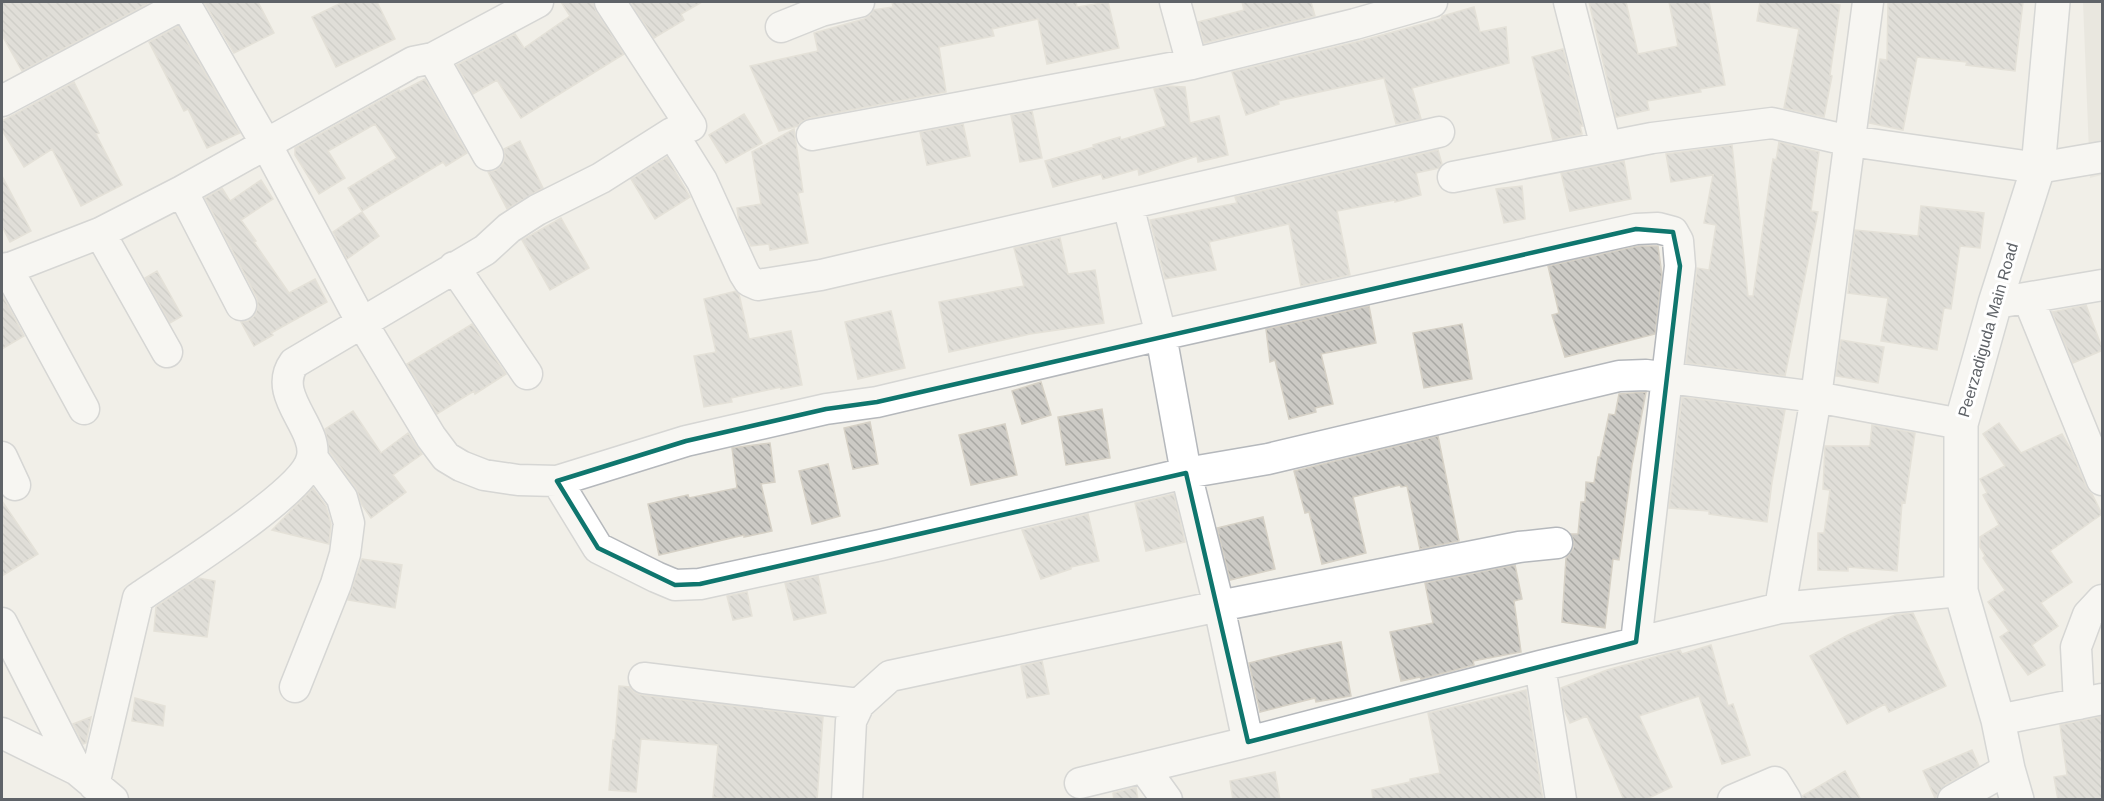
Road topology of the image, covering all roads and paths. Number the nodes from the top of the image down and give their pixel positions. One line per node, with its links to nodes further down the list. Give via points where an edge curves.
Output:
1 (185, 2): 13 (street); 18 (street)
2 (538, 2): 11 (street)
3 (609, 2): 15 (street, via 691,126)
4 (859, 2): 10 (street, via 821,11)
5 (1176, 2): 12 (street)
6 (1432, 2): 12 (street)
7 (1569, 2): 19 (street)
8 (1868, 2): 17 (street)
9 (2050, 2): 22 (street, Peerzadiguda Main Road)
10 (781, 27)
11 (433, 58): 18 (street, via 413,62); 20 (street)
12 (1191, 64): 16 (street)
13 (2, 101)
14 (1439, 132): 25 (street)
15 (672, 133): 25 (street, via 702,181 744,273 758,285 821,275); 27 (street, via 601,178 537,210)
16 (812, 135)
17 (1850, 141): 19 (street, via 1772,123); 22 (street); 38 (street)
18 (266, 144): 24 (street); 33 (street)
19 (1606, 147): 23 (street)
20 (488, 155)
21 (2103, 157): 22 (street)
22 (2038, 168): 31 (street, Peerzadiguda Main Road)
23 (1453, 177)
24 (182, 191): 26 (street); 32 (street)
25 (1128, 205): 34 (street)
26 (100, 233): 28 (street); 35 (street)
27 (454, 267): 33 (street); 36 (street)
28 (4, 270): 39 (street)
29 (2103, 285): 30 (street)
30 (2028, 298): 31 (street); 44 (street)
31 (1995, 303): 40 (street, Peerzadiguda Main Road)
32 (241, 305)
33 (362, 323): 42 (street, via 294,363 288,371 293,403 312,446); 45 (street, via 446,457 484,475)
34 (1161, 335): 37 (street, via 1636,229 1658,228 1673,232 1678,241 1680,266); 43 (street); 45 (street, via 876,402 686,441)
35 (167, 352)
36 (527, 374)
37 (1667, 379): 38 (street); 43 (street, via 1619,376 1268,459); 53 (street)
38 (1816, 397): 40 (street); 51 (street)
39 (84, 409)
40 (1960, 424): 48 (street, Peerzadiguda Main Road)
41 (2, 458): 46 (street)
42 (312, 458): 56 (street, via 342,498 349,523 336,584); 65 (street, via 298,480 234,535 138,598)
43 (1186, 473): 45 (street, via 692,585 675,585 598,548); 50 (street)
44 (2103, 480)
45 (557, 481)
46 (15, 485)
47 (1557, 543): 50 (street)
48 (1961, 591): 51 (street); 59 (street, Peerzadiguda Main Road)
49 (2103, 600): 57 (street, via 2088,615 2076,647)
50 (1220, 606): 58 (street, via 890,676); 61 (street)
51 (1780, 608): 53 (street)
52 (2, 623): 65 (street)
53 (1636, 642): 54 (street)
54 (1540, 666): 61 (street); 68 (street)
55 (644, 678): 58 (street)
56 (295, 687)
57 (2091, 701): 59 (street)
58 (859, 704): 66 (street, via 852,721)
59 (1998, 720): 64 (street, Peerzadiguda Main Road)
60 (2, 733): 65 (street)
61 (1248, 742): 62 (street)
62 (1144, 768): 63 (street); 67 (street)
63 (1080, 783)
64 (2013, 784): 71 (street)
65 (95, 785)
66 (847, 800)
67 (1167, 800)
68 (1561, 800)
69 (1733, 800): 70 (street, via 1775,782)
70 (1786, 800)
71 (1953, 800)

